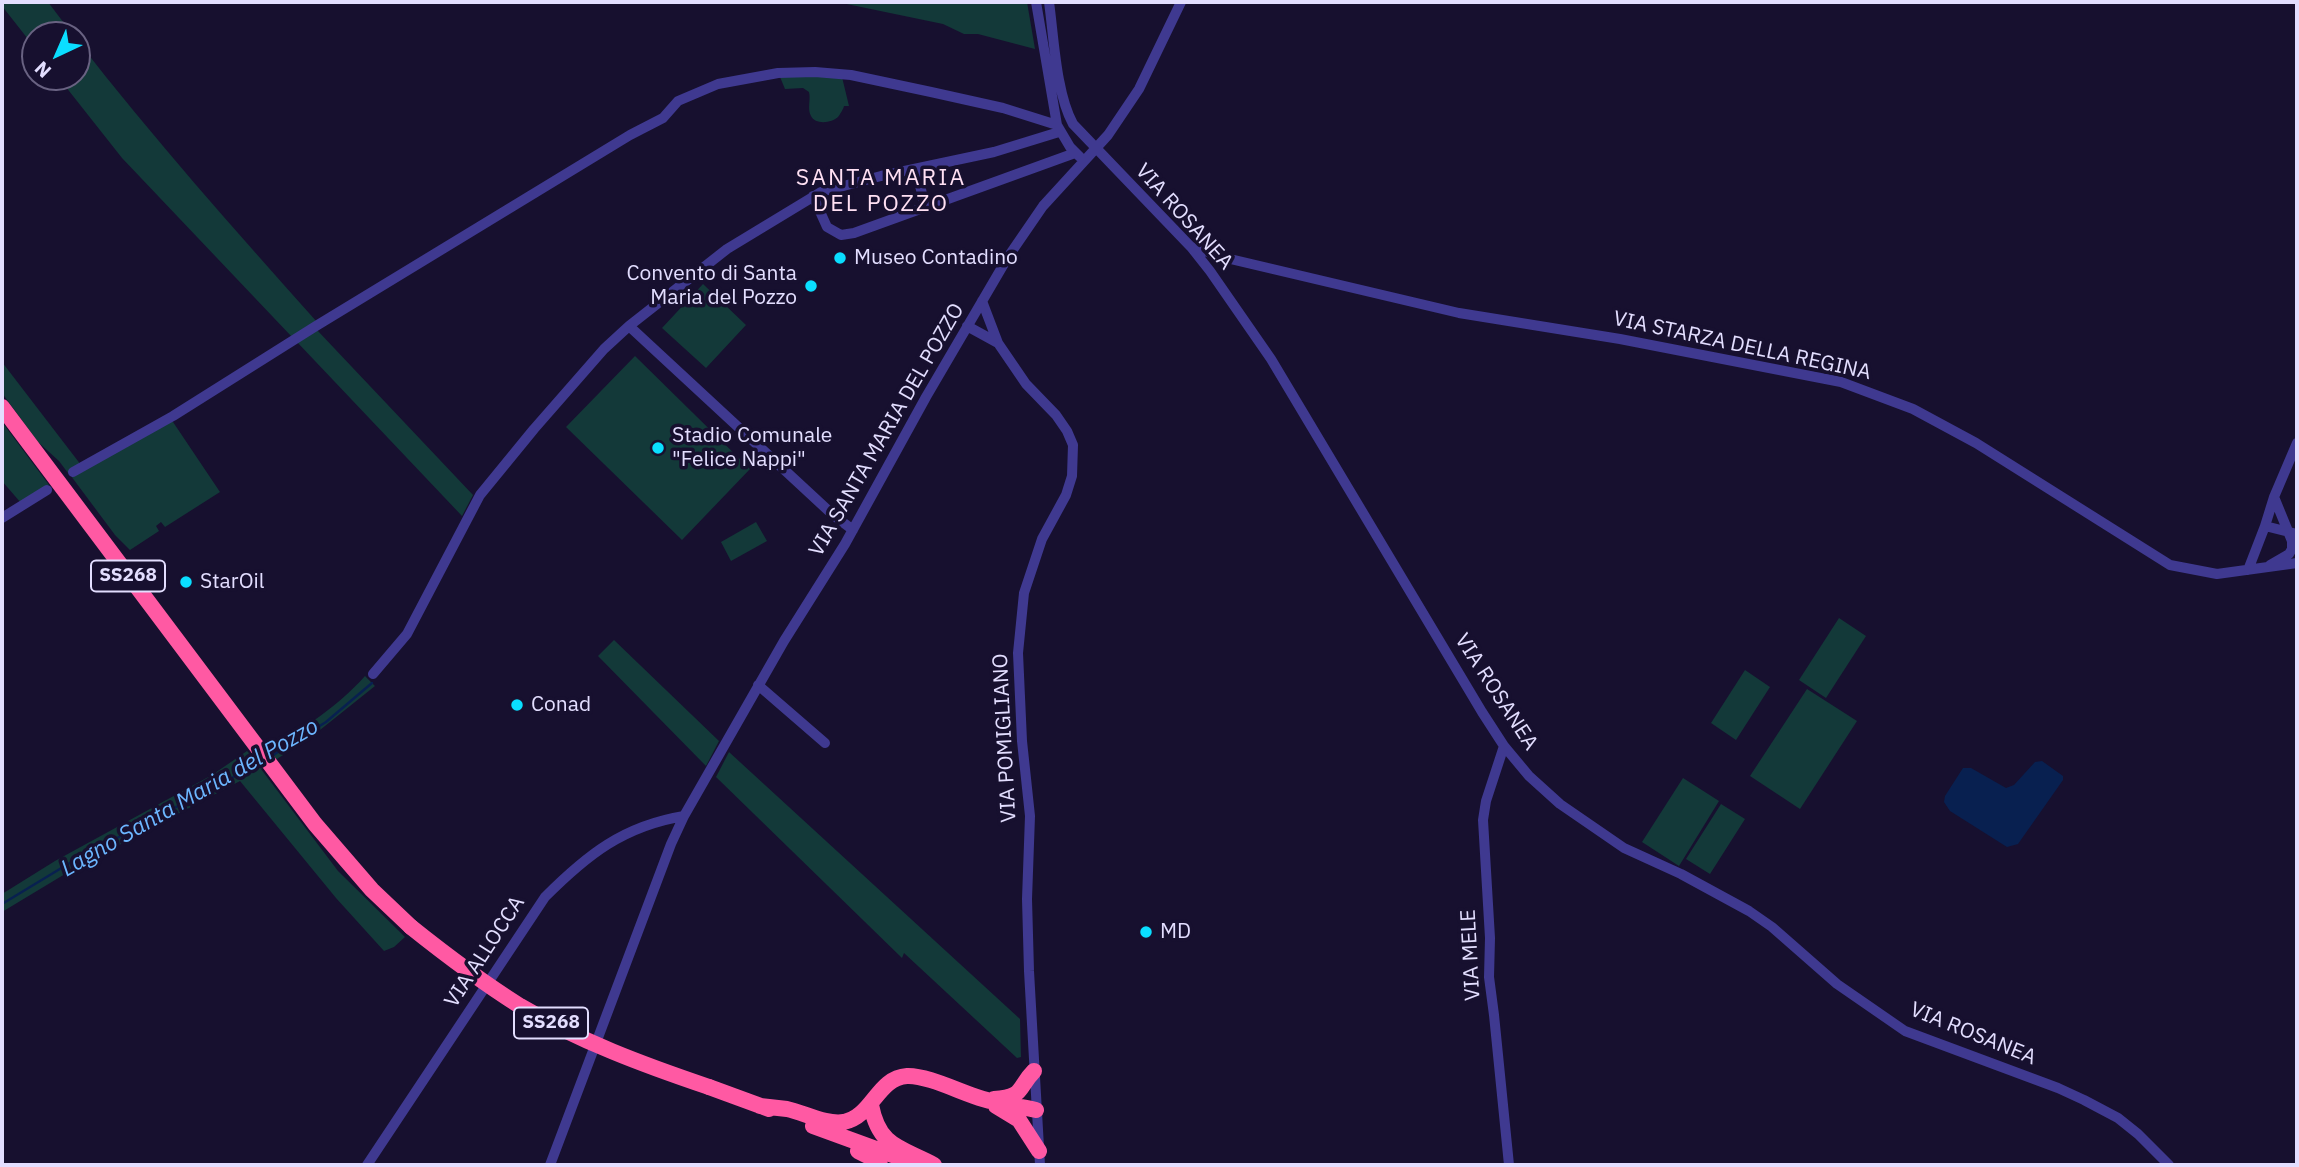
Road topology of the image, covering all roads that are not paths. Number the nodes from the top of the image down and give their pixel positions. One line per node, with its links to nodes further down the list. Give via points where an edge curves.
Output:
1 (1036, 2): 4 (street)
2 (1049, 2): 5 (street, VIA ROSANEA, via 1067,112)
3 (1181, 2): 5 (street, VIA SANTA MARIA DEL POZZO, via 1139,89)
4 (1058, 129): 6 (street); 8 (street, via 994,152); 18 (street, via 1003,108 851,75 778,73 718,84 678,101 663,118)
5 (1096, 149): 7 (street, VIA SANTA MARIA DEL POZZO); 11 (street, VIA ROSANEA)
6 (1075, 153): 7 (street); 10 (street)
7 (1084, 161): 12 (street, VIA SANTA MARIA DEL POZZO, via 1043,206)
8 (916, 169): 9 (street); 10 (street)
9 (813, 196): 10 (street, via 827,227 841,235); 13 (street, via 727,249)
10 (925, 206)
11 (1191, 247): 27 (street, VIA STARZA DELLA REGINA, via 1459,313 1841,382 1913,409 1976,443 2170,565 2217,574); 31 (street, VIA ROSANEA, via 1271,359)
12 (982, 302): 14 (street, VIA SANTA MARIA DEL POZZO); 15 (street, VIA POMIGLIANO)
13 (629, 326): 23 (street); 28 (street, via 604,349 480,495 407,634)
14 (967, 326): 15 (street, VIA POMIGLIANO); 23 (street, VIA SANTA MARIA DEL POZZO)
15 (998, 343): 33 (street, VIA POMIGLIANO, via 1067,431 1074,462 1066,495 1042,539 1024,593 1018,653 1030,816 1027,899)
16 (2, 407): 36 (highway, SS268, bridge, via 342,858 411,927 465,969 551,1023 613,1052)
17 (2297, 443): 20 (street)
18 (73, 472)
19 (47, 490): 21 (street)
20 (2274, 497): 22 (street); 24 (street)
21 (2, 518)
22 (2264, 526): 24 (street); 27 (street)
23 (853, 530): 29 (street, VIA SANTA MARIA DEL POZZO)
24 (2292, 533): 26 (street, via 2289,554)
25 (2297, 563): 26 (street, VIA STARZA DELLA REGINA)
26 (2270, 565): 27 (street, VIA STARZA DELLA REGINA)
27 (2248, 570)
28 (373, 674)
29 (758, 685): 30 (street); 32 (street, VIA SANTA MARIA DEL POZZO)
30 (825, 743)
31 (1504, 746): 45 (street, VIA MELE, via 1483,820 1489,977); 46 (street, VIA ROSANEA, via 1560,804 1624,848 1749,911 1838,984 1905,1031 2084,1100 2118,1118)
32 (684, 816): 40 (street, VIA ALLOCCA, via 655,821 613,841 578,864 544,897); 41 (street, VIA SANTA MARIA DEL POZZO)
33 (1034, 1071): 34 (highway, via 1017,1093); 37 (street, VIA POMIGLIANO)
34 (985, 1100): 35 (highway, via 904,1076 879,1091); 37 (highway); 39 (highway, via 1019,1120)
35 (871, 1105): 36 (highway, via 843,1122); 44 (highway, via 874,1123 886,1140)
36 (760, 1107): 38 (highway, SS268)
37 (1036, 1110): 39 (street, VIA POMIGLIANO)
38 (794, 1118): 42 (highway); 43 (highway, SS268)
39 (1040, 1158)
40 (367, 1165)
41 (550, 1165)
42 (880, 1165)
43 (920, 1165)
44 (934, 1165)
45 (1509, 1165)
46 (2169, 1165)

